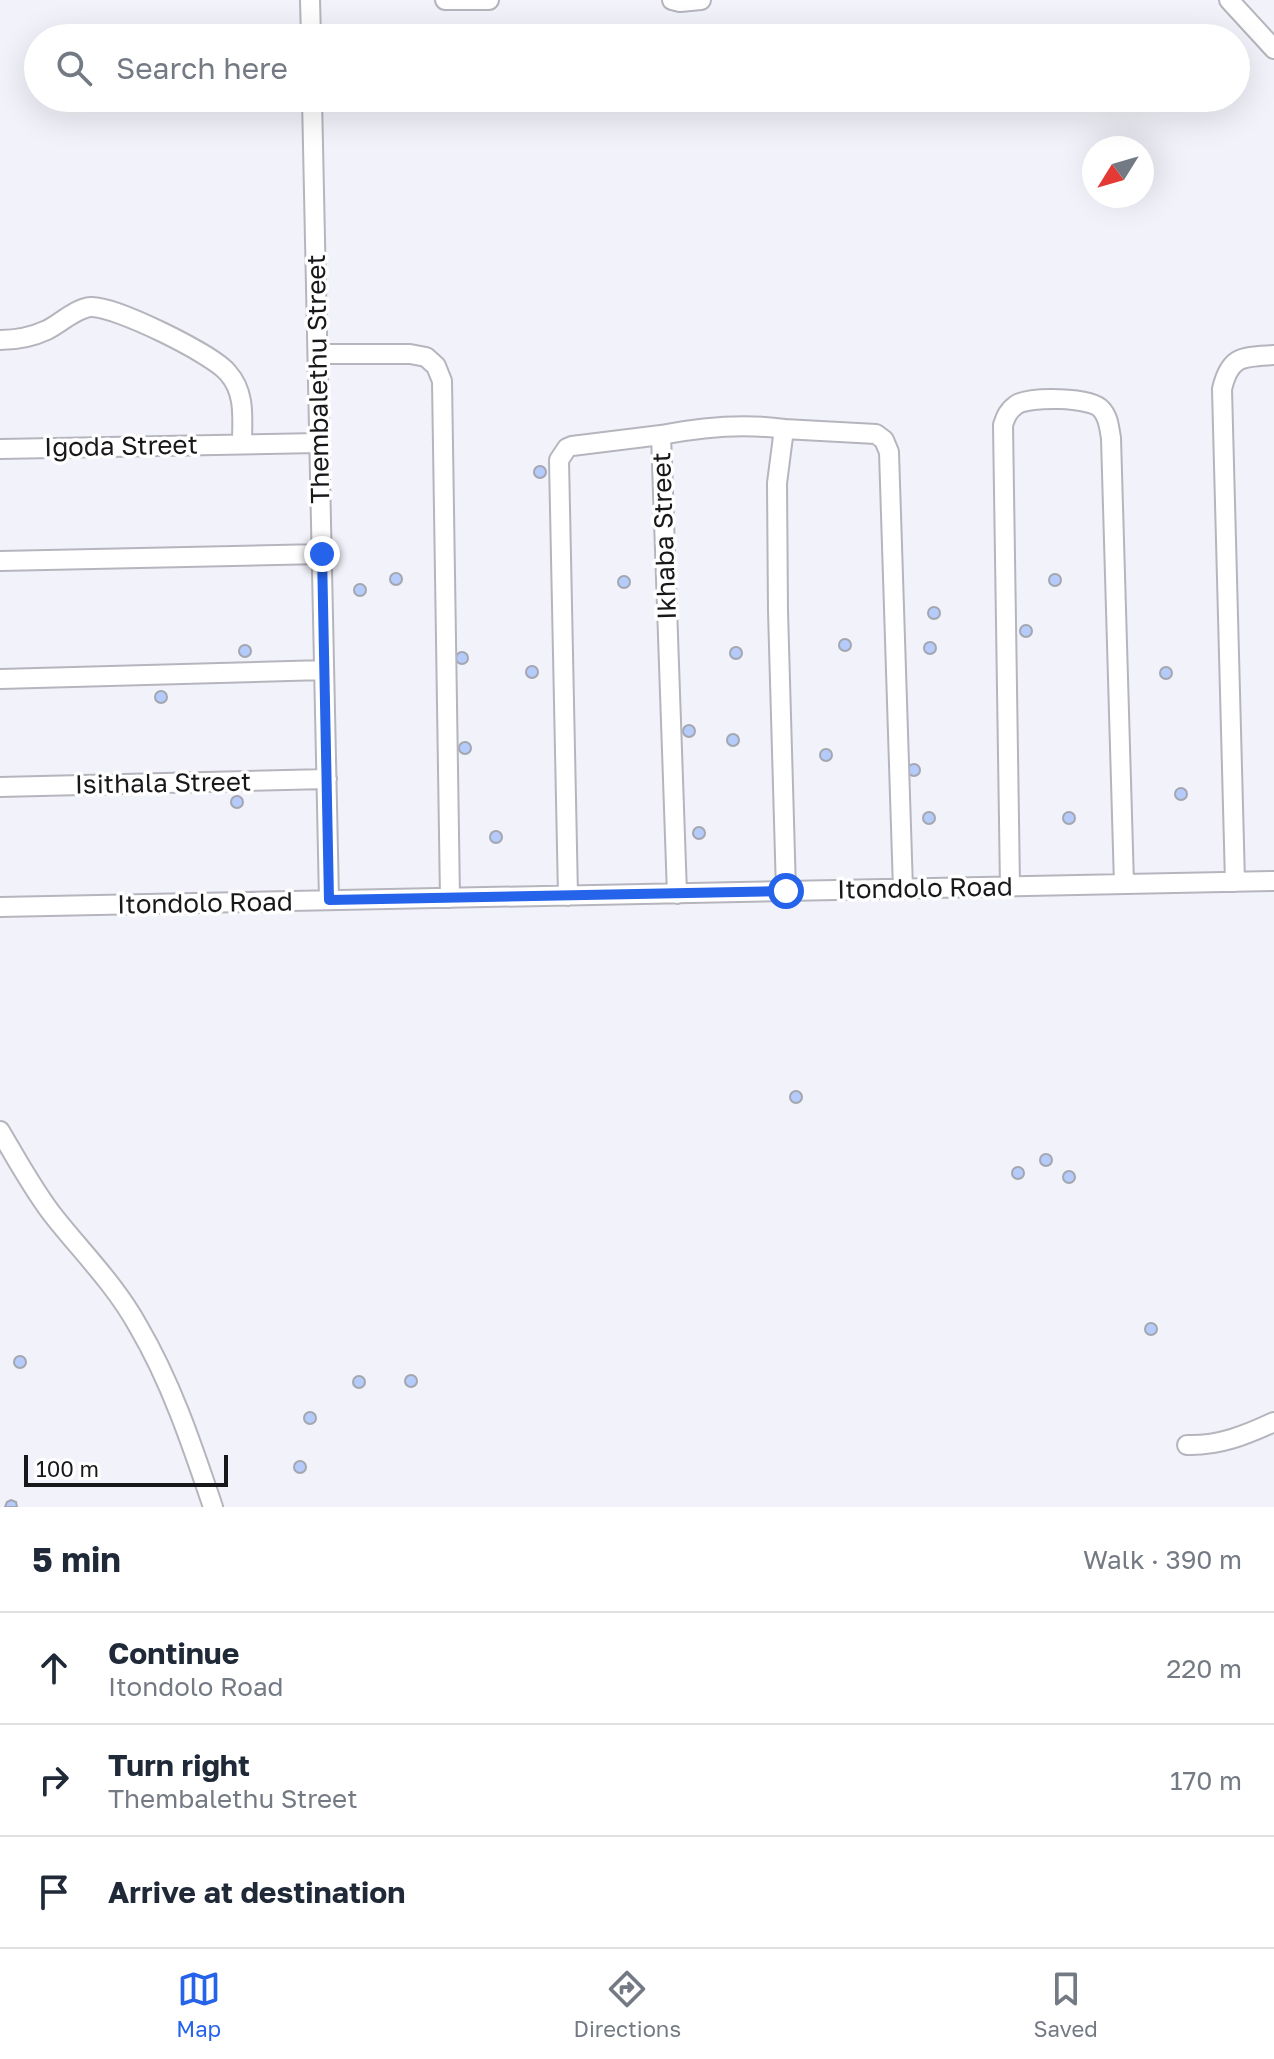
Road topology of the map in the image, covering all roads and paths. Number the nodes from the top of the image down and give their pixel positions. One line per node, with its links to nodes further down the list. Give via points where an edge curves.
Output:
1 (310, 0): 7 (street)
2 (445, 0): 3 (street)
3 (489, 0)
4 (672, 0): 5 (street)
5 (701, 0)
6 (1229, 0): 8 (street)
7 (311, 24)
8 (1274, 49)
9 (312, 112): 11 (street, Thembalethu Street)
10 (0, 340): 15 (street, via 21,340 88,307 116,311 214,360 229,374 243,403)
11 (318, 354): 16 (street, Thembalethu Street); 32 (street, via 426,357 442,381)
12 (1274, 355): 25 (street, via 1245,357 1234,364 1222,389)
13 (784, 429): 14 (street, via 728,426); 28 (street, via 876,434 889,452); 29 (street, via 777,483)
14 (661, 435): 30 (street, Ikhaba Street); 31 (street, Ikhaba Street, via 572,446 559,460)
15 (242, 443): 16 (street, Igoda Street); 17 (street, Igoda Street)
16 (319, 443): 18 (street, Thembalethu Street)
17 (0, 449)
18 (322, 554): 19 (street); 20 (street, Thembalethu Street)
19 (0, 561)
20 (324, 670): 21 (street); 22 (street, Thembalethu Street)
21 (0, 679)
22 (327, 779): 23 (street, Isithala Street); 33 (street, Thembalethu Street)
23 (0, 787)
24 (1274, 881): 25 (street, Itondolo Road)
25 (1235, 882): 26 (street, Itondolo Road)
26 (1124, 884): 27 (street, Itondolo Road); 27 (street, via 1108,421 1094,403 1029,399 1007,413 1003,425)
27 (1010, 886): 28 (street, Itondolo Road)
28 (903, 889): 29 (street, Itondolo Road)
29 (786, 891): 30 (street, Itondolo Road)
30 (677, 894): 31 (street, Itondolo Road)
31 (568, 896): 32 (street, Itondolo Road)
32 (450, 898): 33 (street, Itondolo Road)
33 (329, 900): 34 (street, Itondolo Road)
34 (0, 907)
35 (0, 1131): 38 (street, via 53,1217 108,1280 139,1326 165,1378)
36 (1274, 1422): 37 (street, via 1215,1444)
37 (1187, 1445)
38 (213, 1507)

